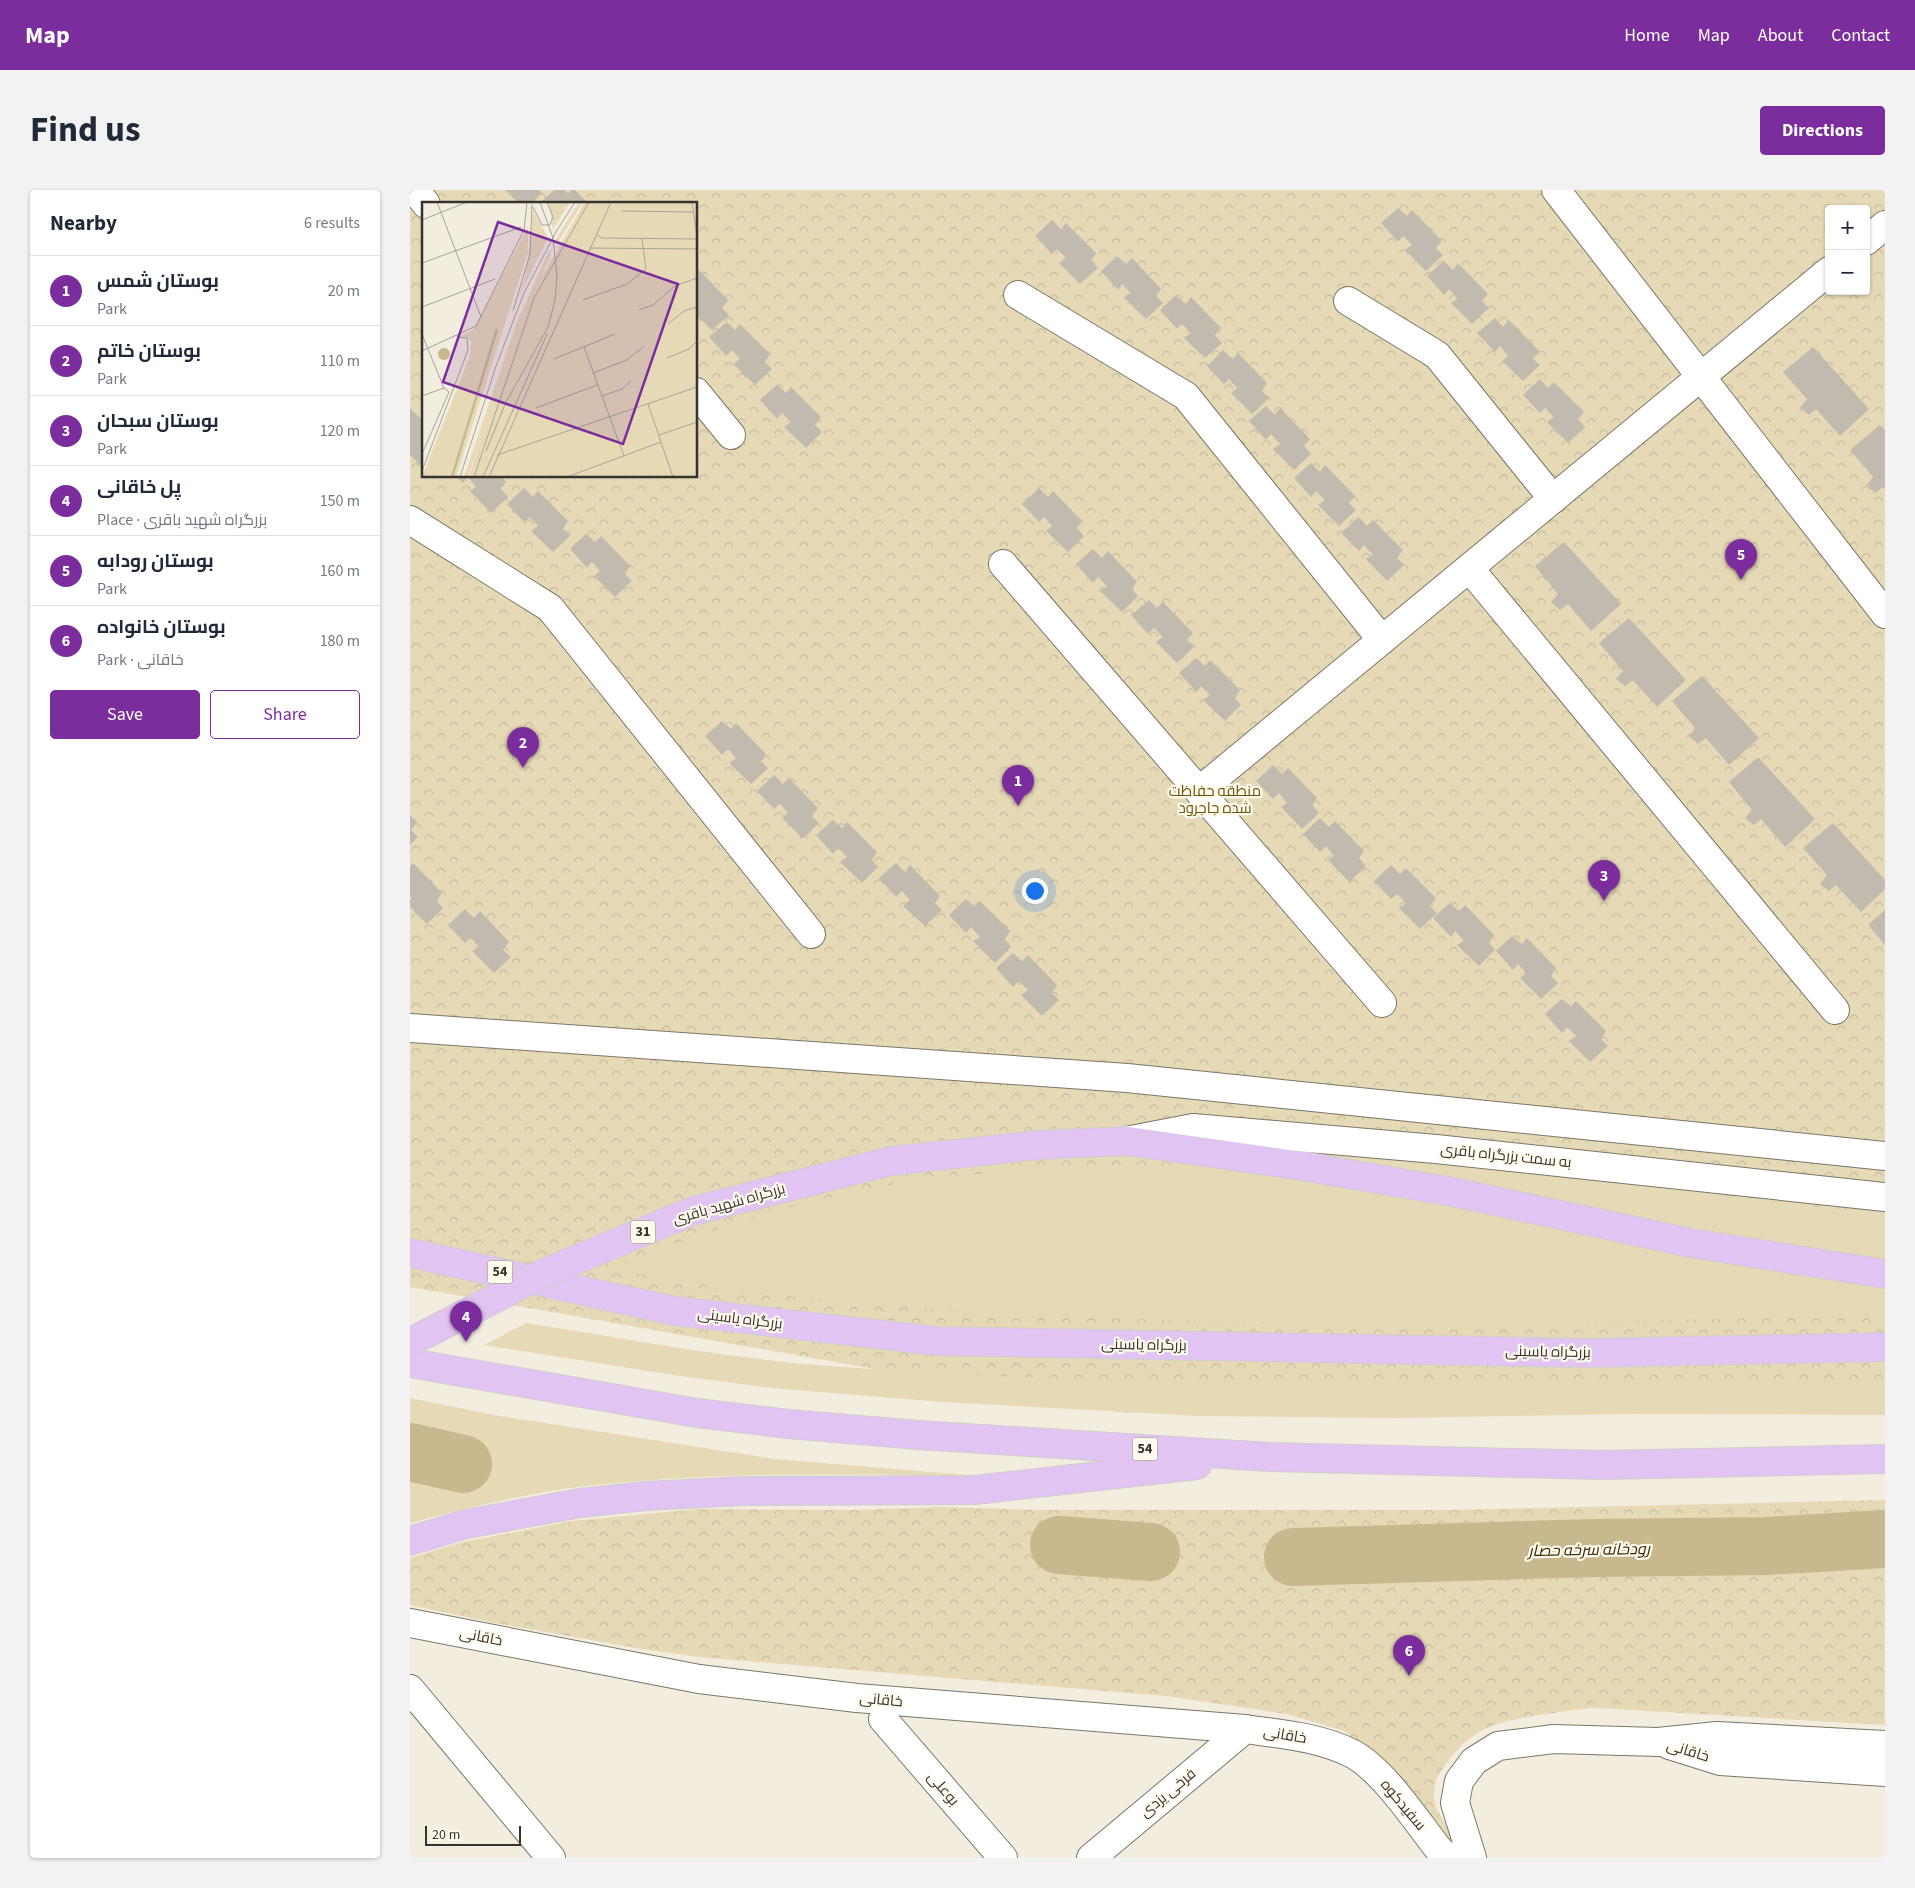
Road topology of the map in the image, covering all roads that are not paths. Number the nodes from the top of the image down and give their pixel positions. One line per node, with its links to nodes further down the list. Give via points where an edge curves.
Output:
1 (415, 190): 3 (street)
2 (1556, 190): 9 (street)
3 (424, 202)
4 (1885, 225): 5 (street)
5 (1870, 237)
6 (1825, 275): 9 (street)
7 (1018, 295): 17 (street, via 1186,396)
8 (1348, 301): 12 (street, via 1438,355)
9 (1701, 377): 12 (street); 16 (street)
10 (698, 394): 11 (street)
11 (731, 435)
12 (1553, 499): 15 (street)
13 (410, 520): 19 (street, via 550,608)
14 (1003, 564): 18 (street)
15 (1468, 568): 17 (street); 21 (street)
16 (1885, 614)
17 (1382, 640): 18 (street)
18 (1199, 791): 20 (street)
19 (811, 934)
20 (1382, 1002)
21 (1835, 1010)
22 (410, 1028): 24 (street, via 1127,1078)
23 (1128, 1141): 25 (street, به سمت بزرگراه باقری, via 1193,1128 1436,1149); 27 (highway, بزرگراه شهید باقری, via 1453,1192 1691,1243); 28 (highway, بزرگراه شهید باقری / 31, bridge, via 1038,1145 891,1161 693,1211 544,1273)
24 (1885, 1156)
25 (1885, 1197)
26 (410, 1253): 29 (highway, بزرگراه یاسینی / 54, via 675,1311 936,1341 1587,1353)
27 (1885, 1274)
28 (410, 1342)
29 (1885, 1347)
30 (410, 1363): 31 (highway, 54, via 697,1413 789,1424)
31 (1270, 1457): 32 (highway, 54, via 1603,1465); 33 (highway, via 974,1490 744,1491 646,1496 580,1503 466,1524)
32 (1885, 1459)
33 (410, 1541)
34 (410, 1623): 37 (street, خاقانی, via 699,1679 857,1698)
35 (410, 1689): 42 (street)
36 (883, 1719): 43 (street, بوعلی)
37 (1245, 1729): 40 (street, خاقانی, via 1304,1738 1333,1745); 44 (street, فرخی یزدی)
38 (1658, 1742): 39 (street, خاقانی, via 1717,1736); 41 (street, خاقانی, via 1720,1761); 46 (street, via 1554,1739 1498,1746 1474,1760 1459,1781 1455,1803)
39 (1885, 1745)
40 (1354, 1755): 45 (street, سفیدکوه, via 1395,1794)
41 (1885, 1772)
42 (551, 1858)
43 (1003, 1858)
44 (1090, 1858)
45 (1449, 1858)
46 (1472, 1858)

